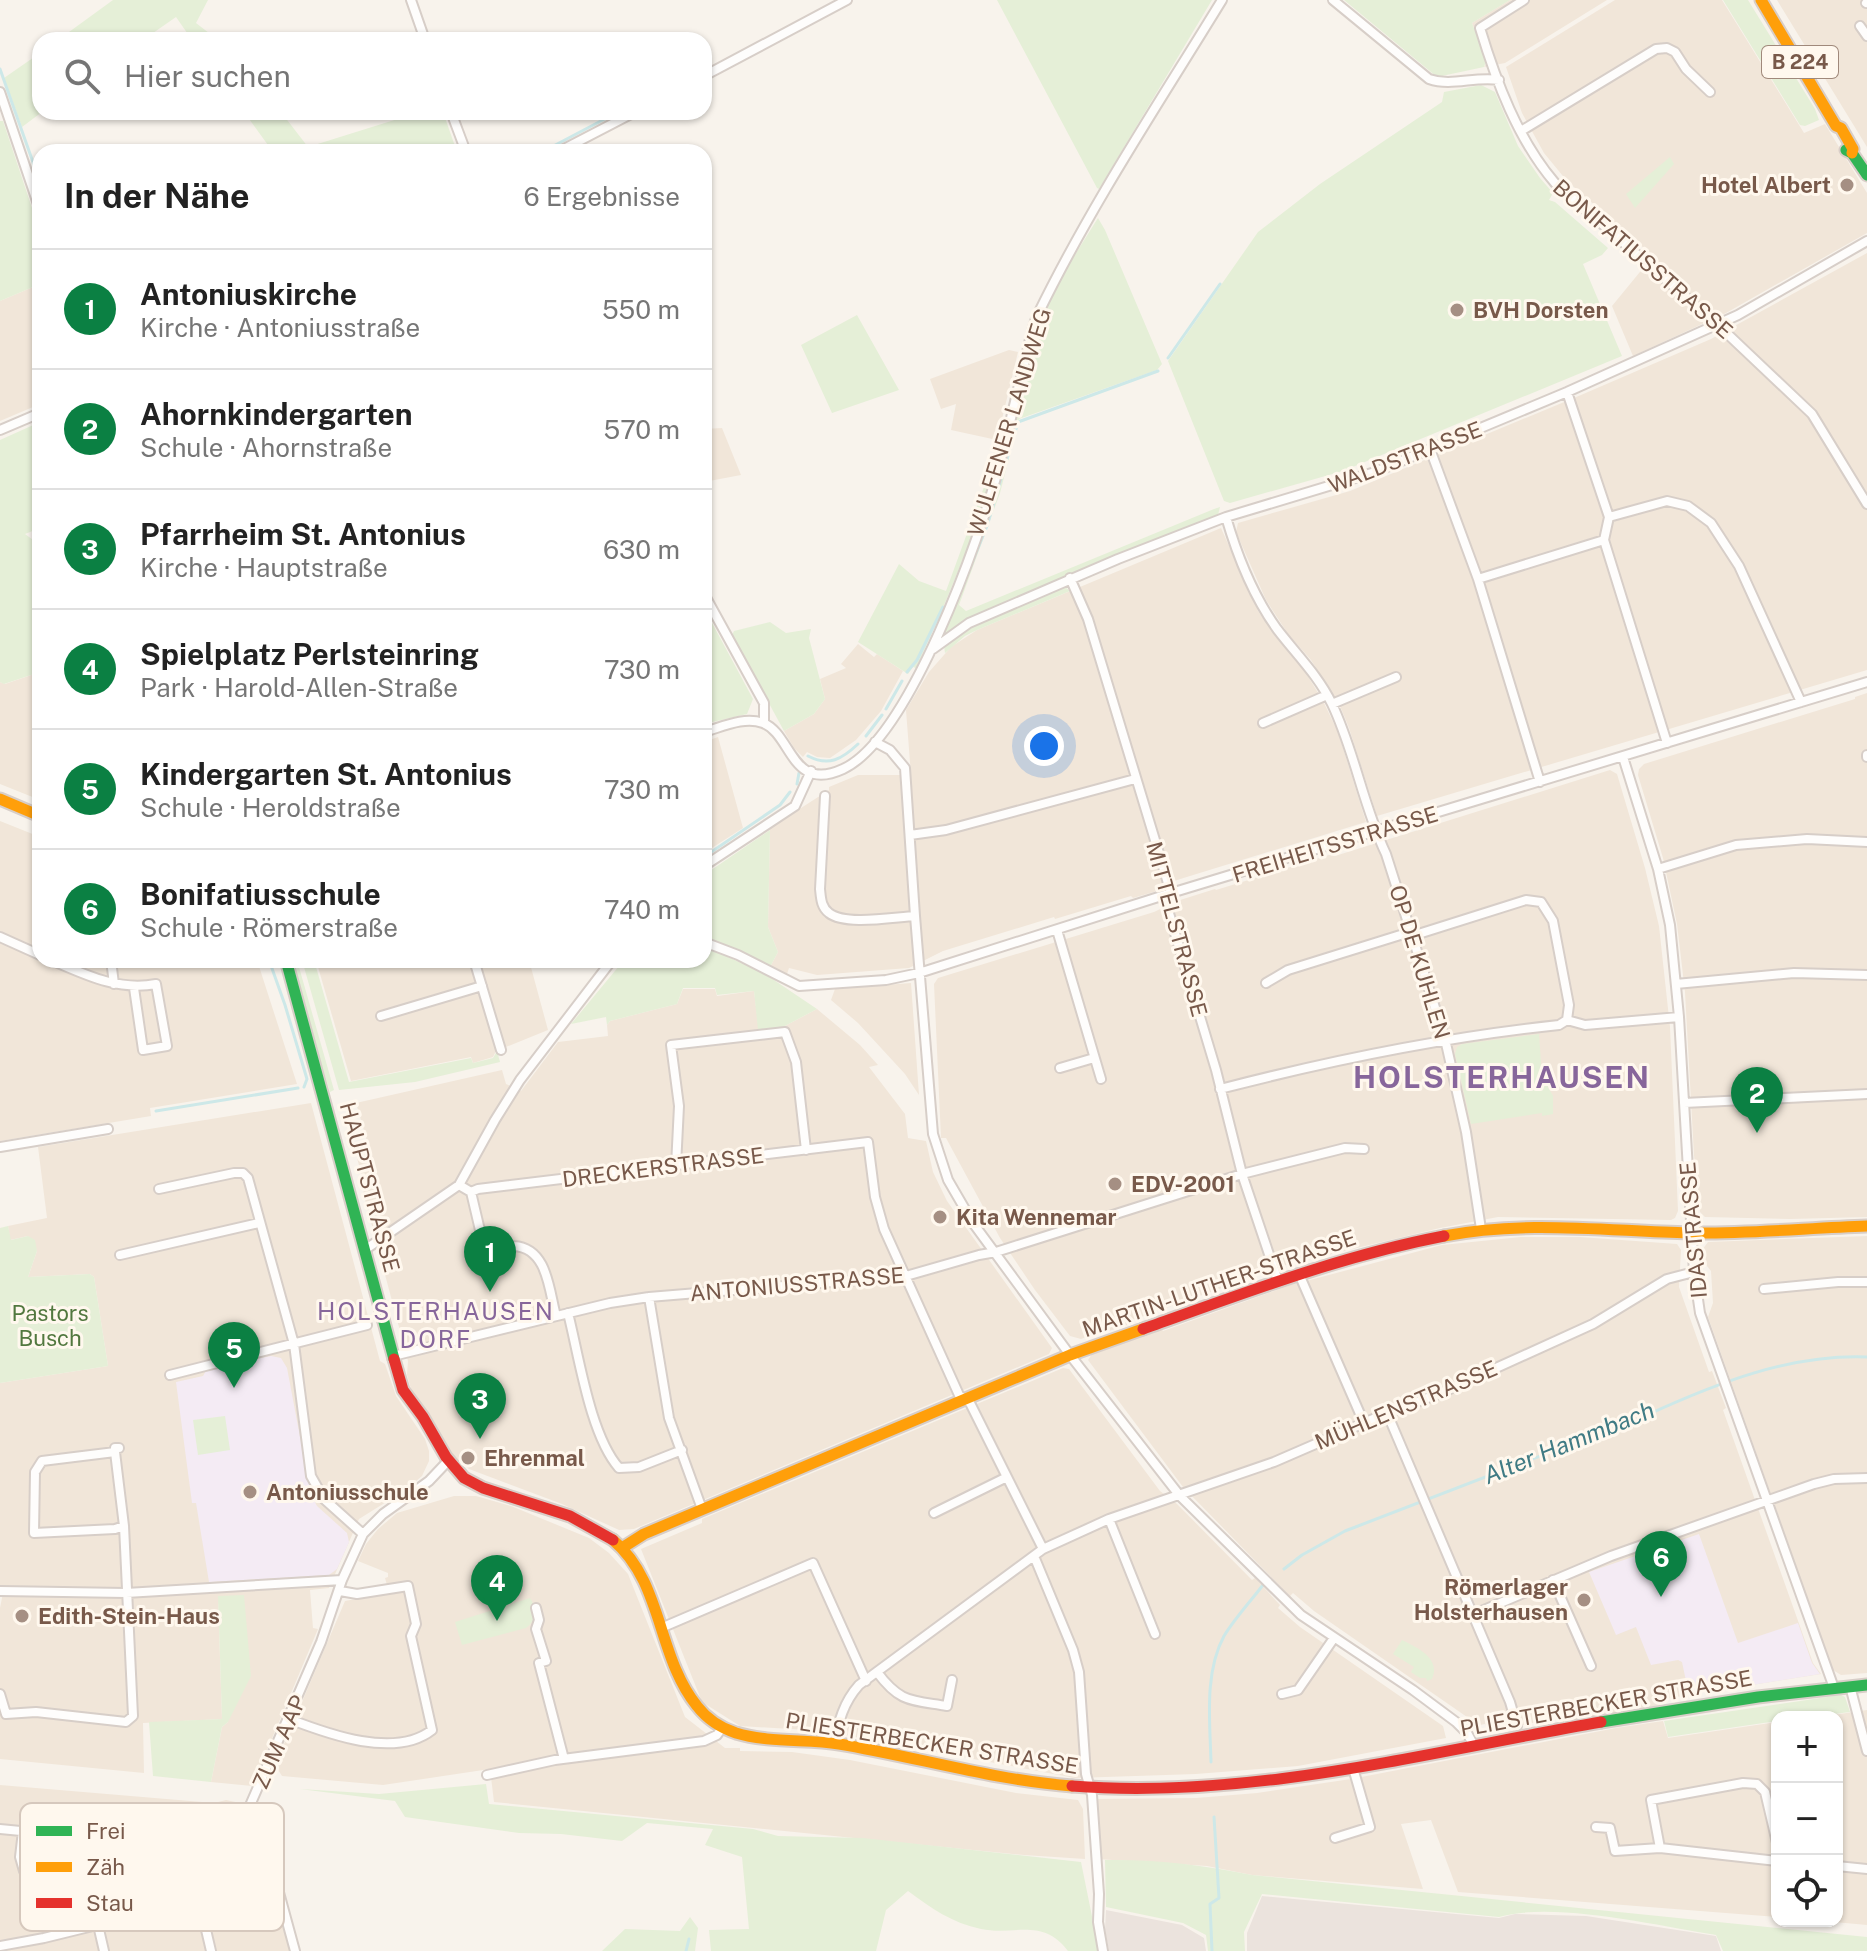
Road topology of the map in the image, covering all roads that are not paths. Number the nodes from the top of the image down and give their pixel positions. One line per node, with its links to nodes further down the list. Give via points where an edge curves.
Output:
1 (411, 0): 8 (street)
2 (847, 0): 10 (street)
3 (1222, 0): 34 (street, WULFENER LANDWEG, via 1075,242 1035,318 984,515)
4 (1333, 0): 11 (street, via 1429,79 1445,84 1480,77)
5 (1524, 0): 11 (street, BONIFATIUSSTRASSE, via 1480,28)
6 (1761, 0): 19 (main road, B 224, via 1847,151)
7 (1860, 26): 9 (street)
8 (422, 32)
9 (1867, 36)
10 (712, 72)
11 (1499, 80): 16 (street, BONIFATIUSSTRASSE)
12 (0, 92): 20 (street)
13 (1710, 92): 16 (street, via 1675,52 1656,49)
14 (454, 120): 17 (street)
15 (620, 120): 18 (street)
16 (1521, 131): 22 (street, BONIFATIUSSTRASSE, via 1555,183)
17 (463, 144)
18 (573, 144)
19 (1867, 175)
20 (32, 186)
21 (1867, 241): 22 (street, WALDSTRASSE)
22 (1718, 325): 23 (street, WALDSTRASSE); 27 (street, BONIFATIUSSTRASSE, via 1812,414)
23 (1567, 392): 26 (street, WALDSTRASSE); 29 (street)
24 (32, 416): 25 (street)
25 (0, 430)
26 (1430, 449): 28 (street, WALDSTRASSE, via 1357,479); 32 (street)
27 (1867, 504)
28 (1226, 517): 31 (street, WALDSTRASSE); 37 (street, OP DE KUHLEN, via 1264,608)
29 (1609, 517): 30 (street); 38 (street, via 1667,501 1688,506 1711,523 1739,566)
30 (1604, 540): 32 (street); 43 (street)
31 (1070, 578): 34 (street, WALDSTRASSE, via 969,623); 46 (street, MITTELSTRASSE, via 1088,619)
32 (1478, 579): 47 (street)
33 (712, 609): 39 (street, via 764,703)
34 (933, 649): 42 (street, WULFENER LANDWEG)
35 (1396, 677): 37 (street)
36 (1867, 682): 38 (street, FREIHEITSSTRASSE)
37 (1330, 700): 40 (street); 51 (street, OP DE KUHLEN)
38 (1801, 702): 43 (street, FREIHEITSSTRASSE)
39 (764, 723): 41 (street, via 739,722); 45 (street, via 795,761)
40 (1263, 723)
41 (712, 730)
42 (875, 742): 45 (street, WULFENER LANDWEG, via 847,767 826,774); 52 (street, via 905,768)
43 (1667, 743): 44 (street, FREIHEITSSTRASSE)
44 (1623, 757): 47 (street, FREIHEITSSTRASSE); 55 (street, IDASTRASSE)
45 (811, 771): 54 (street, via 795,806)
46 (1135, 779): 52 (street); 56 (street, MITTELSTRASSE)
47 (1540, 782): 51 (street, FREIHEITSSTRASSE)
48 (825, 796): 57 (street, via 822,904 842,919)
49 (0, 799): 50 (main road)
50 (32, 813)
51 (1375, 831): 56 (street, FREIHEITSSTRASSE); 59 (street, OP DE KUHLEN)
52 (910, 835): 57 (street)
53 (1867, 842): 55 (street, via 1807,839 1736,845)
54 (712, 861)
55 (1658, 869): 72 (street, IDASTRASSE)
56 (1171, 893): 58 (street, FREIHEITSSTRASSE); 83 (street, MITTELSTRASSE, via 1168,910)
57 (915, 916): 68 (street)
58 (1057, 930): 68 (street, FREIHEITSSTRASSE); 80 (street)
59 (1411, 934): 70 (street, via 1288,970); 77 (street, via 1526,900 1541,902 1553,921 1569,1005); 78 (street, OP DE KUHLEN)
60 (0, 937): 62 (street)
61 (712, 945): 68 (street, FREIHEITSSTRASSE, via 799,986)
62 (32, 951)
63 (72, 968): 71 (street)
64 (112, 968): 71 (street)
65 (288, 968): 99 (main road, HAUPTSTRASSE)
66 (476, 968): 73 (street)
67 (606, 968): 92 (street, via 520,1080)
68 (919, 973): 100 (street, via 933,1134 948,1180)
69 (1867, 975): 72 (street, via 1794,973)
70 (1266, 983)
71 (114, 984): 74 (street)
72 (1676, 984): 76 (street, IDASTRASSE)
73 (482, 986): 75 (street); 79 (street)
74 (134, 988): 74 (street, via 143,1050 167,1046 156,984)
75 (381, 1016)
76 (1679, 1017): 77 (street, via 1585,1025); 85 (street, IDASTRASSE)
77 (1567, 1020): 78 (street)
78 (1445, 1039): 83 (street); 97 (street, OP DE KUHLEN)
79 (501, 1050)
80 (1094, 1058): 81 (street); 82 (street)
81 (1060, 1068)
82 (1101, 1079)
83 (1220, 1089): 91 (street, MITTELSTRASSE)
84 (1867, 1094): 85 (street)
85 (1684, 1103): 98 (street, IDASTRASSE)
86 (108, 1129): 87 (street)
87 (0, 1147)
88 (1364, 1149): 91 (street, ANTONIUSSTRASSE, via 1345,1148)
89 (806, 1150): 90 (street, DRECKERSTRASSE); 90 (street, via 796,1062 785,1032 671,1045 679,1106); 104 (street, DRECKERSTRASSE, via 868,1142 884,1229)
90 (676, 1166): 94 (street, DRECKERSTRASSE)
91 (1242, 1174): 100 (street, ANTONIUSSTRASSE); 105 (street, MITTELSTRASSE)
92 (459, 1185): 94 (street); 99 (street)
93 (159, 1189): 95 (street, via 243,1173)
94 (471, 1192): 110 (street, via 483,1243 530,1250 545,1270)
95 (259, 1223): 101 (street); 112 (street)
96 (1867, 1226): 98 (main road, MARTIN-LUTHER-STRASSE)
97 (1481, 1229): 98 (main road, MARTIN-LUTHER-STRASSE, via 1534,1226); 103 (main road, MARTIN-LUTHER-STRASSE, via 1398,1245)
98 (1692, 1233): 102 (street, IDASTRASSE)
99 (366, 1249): 114 (main road, HAUPTSTRASSE)
100 (996, 1252): 104 (street, ANTONIUSSTRASSE); 113 (street)
101 (120, 1255)
102 (1694, 1272): 117 (street, MÜHLENSTRASSE, via 1667,1279 1593,1324); 124 (street, IDASTRASSE, via 1700,1313)
103 (1299, 1274): 105 (main road, MARTIN-LUTHER-STRASSE); 118 (street)
104 (906, 1276): 108 (street, ANTONIUSSTRASSE); 116 (street)
105 (1278, 1281): 113 (main road, MARTIN-LUTHER-STRASSE)
106 (1867, 1282): 107 (street)
107 (1764, 1289)
108 (649, 1297): 109 (street, ANTONIUSSTRASSE); 119 (street, via 669,1418)
109 (568, 1313): 110 (street, ANTONIUSSTRASSE); 119 (street, via 609,1457 619,1468 631,1469)
110 (556, 1316): 114 (street, ANTONIUSSTRASSE)
111 (367, 1325): 112 (street)
112 (294, 1344): 115 (street); 129 (street, via 311,1476 324,1499)
113 (1070, 1355): 116 (main road, MARTIN-LUTHER-STRASSE); 123 (street)
114 (393, 1356): 120 (main road, HAUPTSTRASSE, via 403,1390)
115 (170, 1375)
116 (964, 1399): 121 (street); 125 (main road, MARTIN-LUTHER-STRASSE)
117 (1387, 1413): 118 (street, MÜHLENSTRASSE); 139 (street)
118 (1364, 1423): 123 (street, MÜHLENSTRASSE)
119 (682, 1450): 125 (street)
120 (447, 1462): 129 (street, ZUM AAP); 130 (main road, HAUPTSTRASSE, via 473,1484 571,1518 601,1531)
121 (1007, 1477): 126 (street); 131 (street)
122 (1867, 1478): 124 (street, via 1834,1479)
123 (1180, 1496): 127 (street, MÜHLENSTRASSE); 142 (street, via 1301,1615)
124 (1766, 1502): 134 (street); 149 (street, IDASTRASSE)
125 (702, 1509): 130 (main road, MARTIN-LUTHER-STRASSE)
126 (934, 1513)
127 (1109, 1519): 131 (street, MÜHLENSTRASSE); 141 (street)
128 (124, 1526): 128 (street, via 117,1450 42,1461 35,1472 34,1533); 137 (street)
129 (363, 1534): 133 (street, ZUM AAP)
130 (622, 1548): 140 (main road, HAUPTSTRASSE, via 643,1581)
131 (1043, 1549): 132 (street, MÜHLENSTRASSE)
132 (1034, 1556): 144 (street, MÜHLENSTRASSE); 162 (street, via 1079,1672)
133 (342, 1580): 136 (street, ZUM AAP); 137 (street)
134 (1553, 1580): 139 (street); 143 (street)
135 (0, 1591): 137 (street)
136 (340, 1591): 152 (street, ZUM AAP); 152 (street, via 357,1594 408,1586 416,1624 411,1636 432,1730 423,1737 383,1743 347,1740)
137 (126, 1593): 150 (street, via 133,1716 126,1722 6,1714)
138 (536, 1608): 159 (street, via 546,1661 539,1663)
139 (1472, 1615): 153 (street)
140 (661, 1628): 146 (street, via 813,1563); 154 (main road, HAUPTSTRASSE, via 693,1704)
141 (1155, 1634)
142 (1334, 1638): 151 (street, via 1298,1690); 157 (street, via 1456,1722)
143 (1591, 1666)
144 (877, 1672): 145 (street, via 904,1699 947,1706); 146 (street, MÜHLENSTRASSE)
145 (952, 1680)
146 (866, 1681): 156 (street, MÜHLENSTRASSE, via 846,1700)
147 (1867, 1685): 148 (main road, PLIESTERBECKER STRASSE)
148 (1850, 1686): 149 (main road, PLIESTERBECKER STRASSE); 158 (street)
149 (1834, 1688): 157 (main road, PLIESTERBECKER STRASSE, via 1713,1703)
150 (0, 1694)
151 (1282, 1694)
152 (289, 1719): 163 (street, ZUM AAP)
153 (1517, 1726)
154 (722, 1728): 155 (main road, HAUPTSTRASSE); 159 (street, via 704,1741)
155 (745, 1736): 156 (main road, PLIESTERBECKER STRASSE)
156 (834, 1744): 162 (main road, PLIESTERBECKER STRASSE, via 1020,1780)
157 (1474, 1746): 160 (main road, PLIESTERBECKER STRASSE)
158 (1867, 1751)
159 (564, 1759): 161 (street)
160 (1353, 1768): 162 (main road, PLIESTERBECKER STRASSE, via 1258,1781); 168 (street, via 1370,1827)
161 (487, 1775)
162 (1089, 1787): 183 (street)
163 (252, 1803)
164 (1771, 1818): 169 (street, via 1765,1792 1757,1784 1651,1800)
165 (1596, 1827): 169 (street, via 1610,1828 1615,1851)
166 (0, 1829): 167 (street)
167 (20, 1831)
168 (1335, 1838)
169 (1660, 1848): 170 (street)
170 (1771, 1860)
171 (1843, 1867): 172 (street)
172 (1867, 1869)
173 (284, 1911): 182 (street)
174 (73, 1931): 177 (street)
175 (99, 1931): 180 (street)
176 (206, 1931): 181 (street)
177 (44, 1938): 178 (street); 179 (street)
178 (0, 1946)
179 (48, 1951)
180 (104, 1951)
181 (211, 1951)
182 (295, 1951)
183 (1103, 1951)

